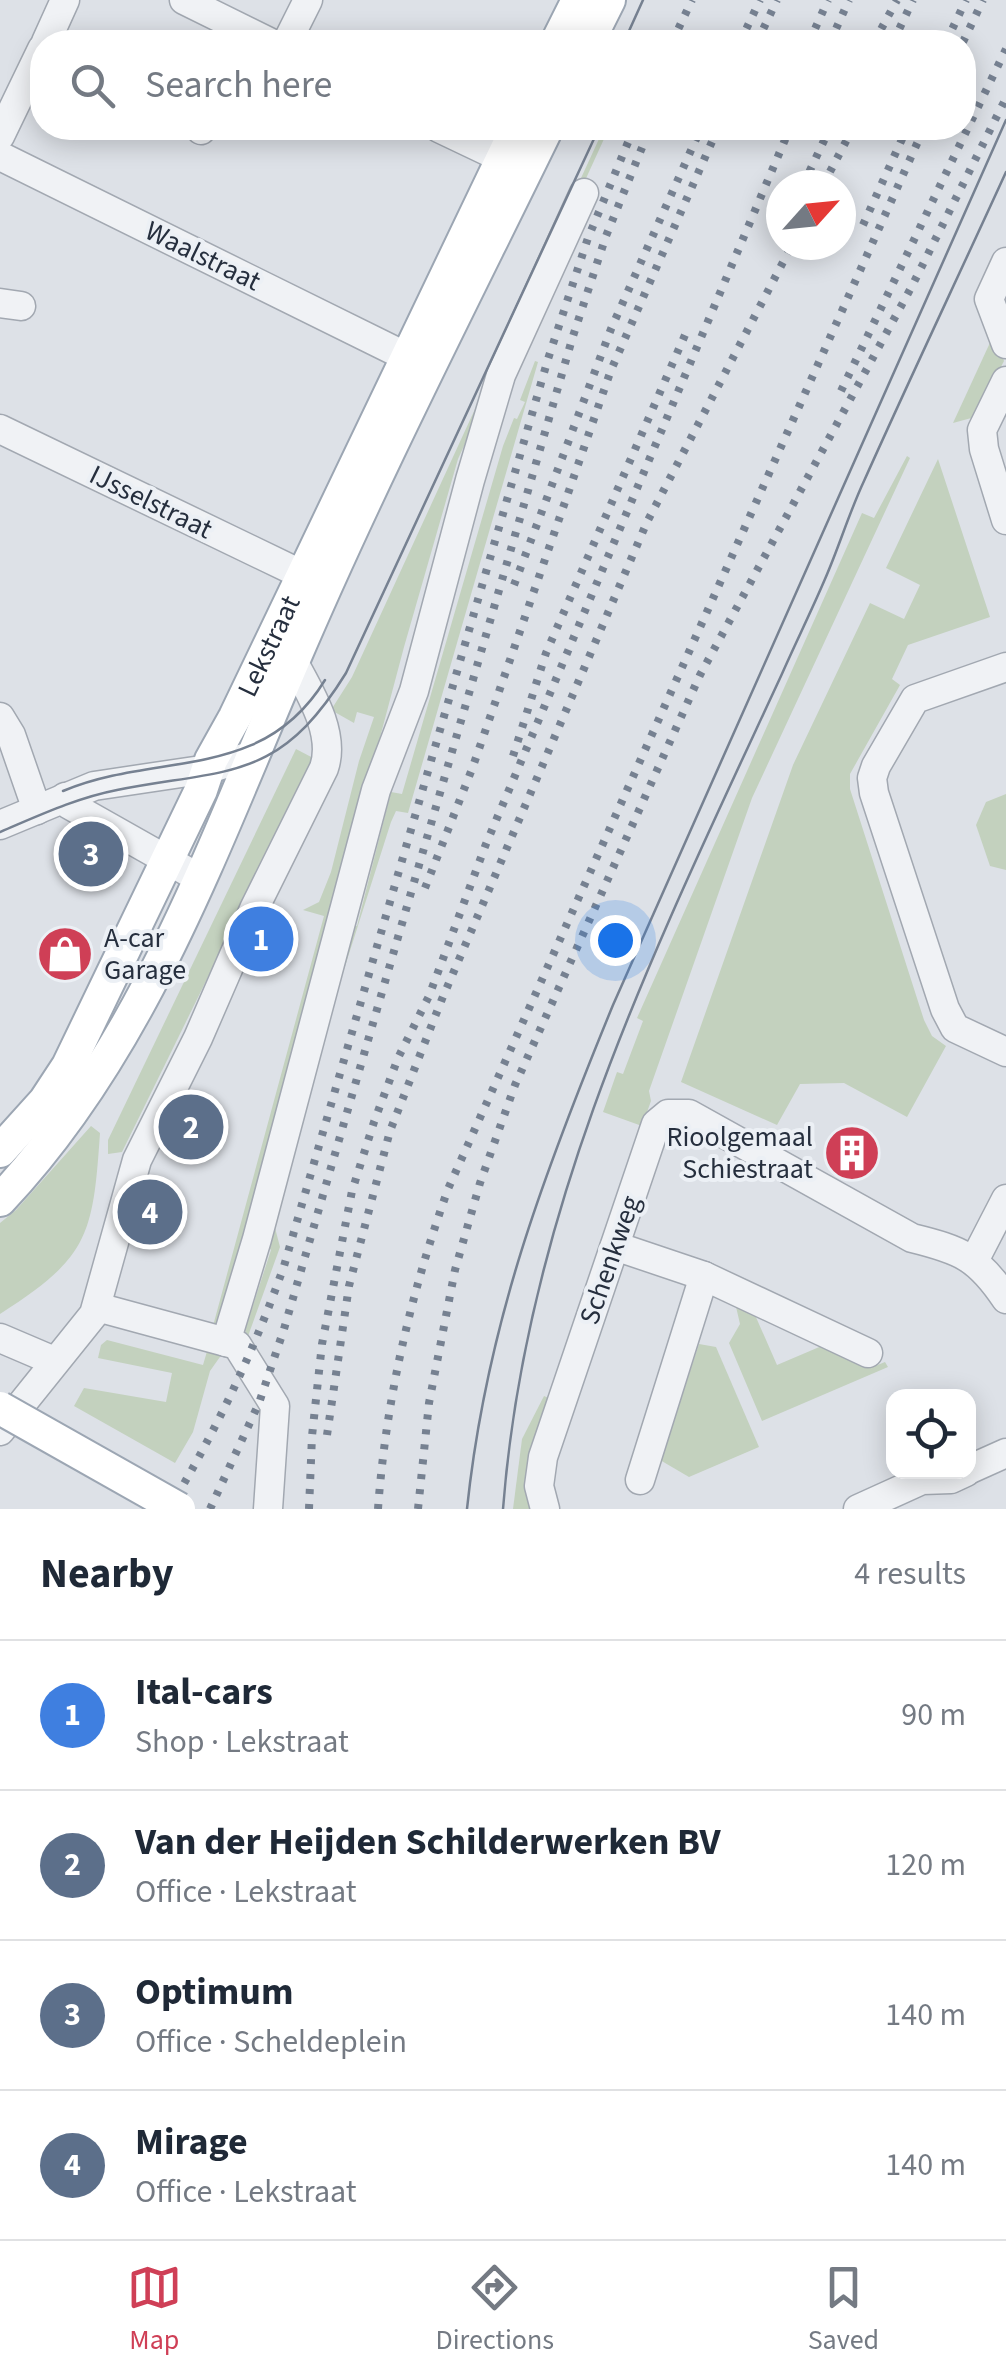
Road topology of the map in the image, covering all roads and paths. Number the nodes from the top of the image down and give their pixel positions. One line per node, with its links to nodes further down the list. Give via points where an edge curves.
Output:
1 (65, 0): 6 (street)
2 (184, 0): 7 (street)
3 (308, 0): 8 (street)
4 (577, 0): 9 (main road)
5 (609, 0): 10 (main road)
6 (51, 30)
7 (238, 30)
8 (293, 30)
9 (563, 30)
10 (594, 30)
11 (30, 68): 12 (street)
12 (8, 101): 13 (street)
13 (0, 136)
14 (464, 140): 18 (street)
15 (511, 140): 18 (main road, Lekstraat)
16 (540, 140): 27 (main road, Lekstraat)
17 (0, 156): 22 (street, Waalstraat)
18 (502, 158): 22 (main road, Lekstraat)
19 (584, 192): 48 (street, via 490,407 414,690 357,856)
20 (1006, 262): 21 (street, via 989,299)
21 (1006, 344)
22 (407, 356): 26 (main road, Lekstraat)
23 (1006, 380): 25 (street, via 982,430)
24 (0, 429): 26 (street, IJsselstraat)
25 (1006, 520)
26 (303, 575): 31 (main road, Lekstraat)
27 (293, 661): 30 (main road, Lekstraat); 46 (street, Lekstraat, via 326,737 324,768 137,1160)
28 (1006, 667): 38 (street, via 915,699 872,778 945,1009 955,1028)
29 (0, 717): 33 (street)
30 (254, 754): 31 (street); 34 (main road, Lekstraat)
31 (196, 777): 32 (street, via 94,786); 34 (street); 36 (main road, Lekstraat)
32 (65, 797): 33 (street); 36 (street)
33 (36, 810): 35 (street)
34 (228, 818): 37 (main road, Lekstraat)
35 (0, 826)
36 (166, 861): 37 (street); 39 (main road, Lekstraat, via 62,1074)
37 (199, 878): 41 (main road, Lekstraat, via 104,1067)
38 (1006, 1052)
39 (0, 1152)
40 (1006, 1199): 43 (street)
41 (0, 1200)
42 (615, 1246): 43 (street, Schenkweg, via 656,1124 682,1112 912,1238); 44 (street); 58 (street, Schenkweg, via 543,1457 539,1486)
43 (974, 1261): 45 (street)
44 (704, 1276): 49 (street); 55 (street)
45 (1006, 1299)
46 (96, 1307): 48 (street); 50 (street, Lekstraat)
47 (0, 1338): 50 (street)
48 (226, 1342): 57 (street, via 237,1345 274,1406)
49 (868, 1353)
50 (54, 1361): 51 (street, Lekstraat)
51 (4, 1412): 56 (main road, bridge)
52 (1006, 1453): 53 (street)
53 (976, 1467)
54 (936, 1479): 59 (street)
55 (640, 1480)
56 (178, 1509)
57 (268, 1509)
58 (545, 1509)
59 (858, 1509)

